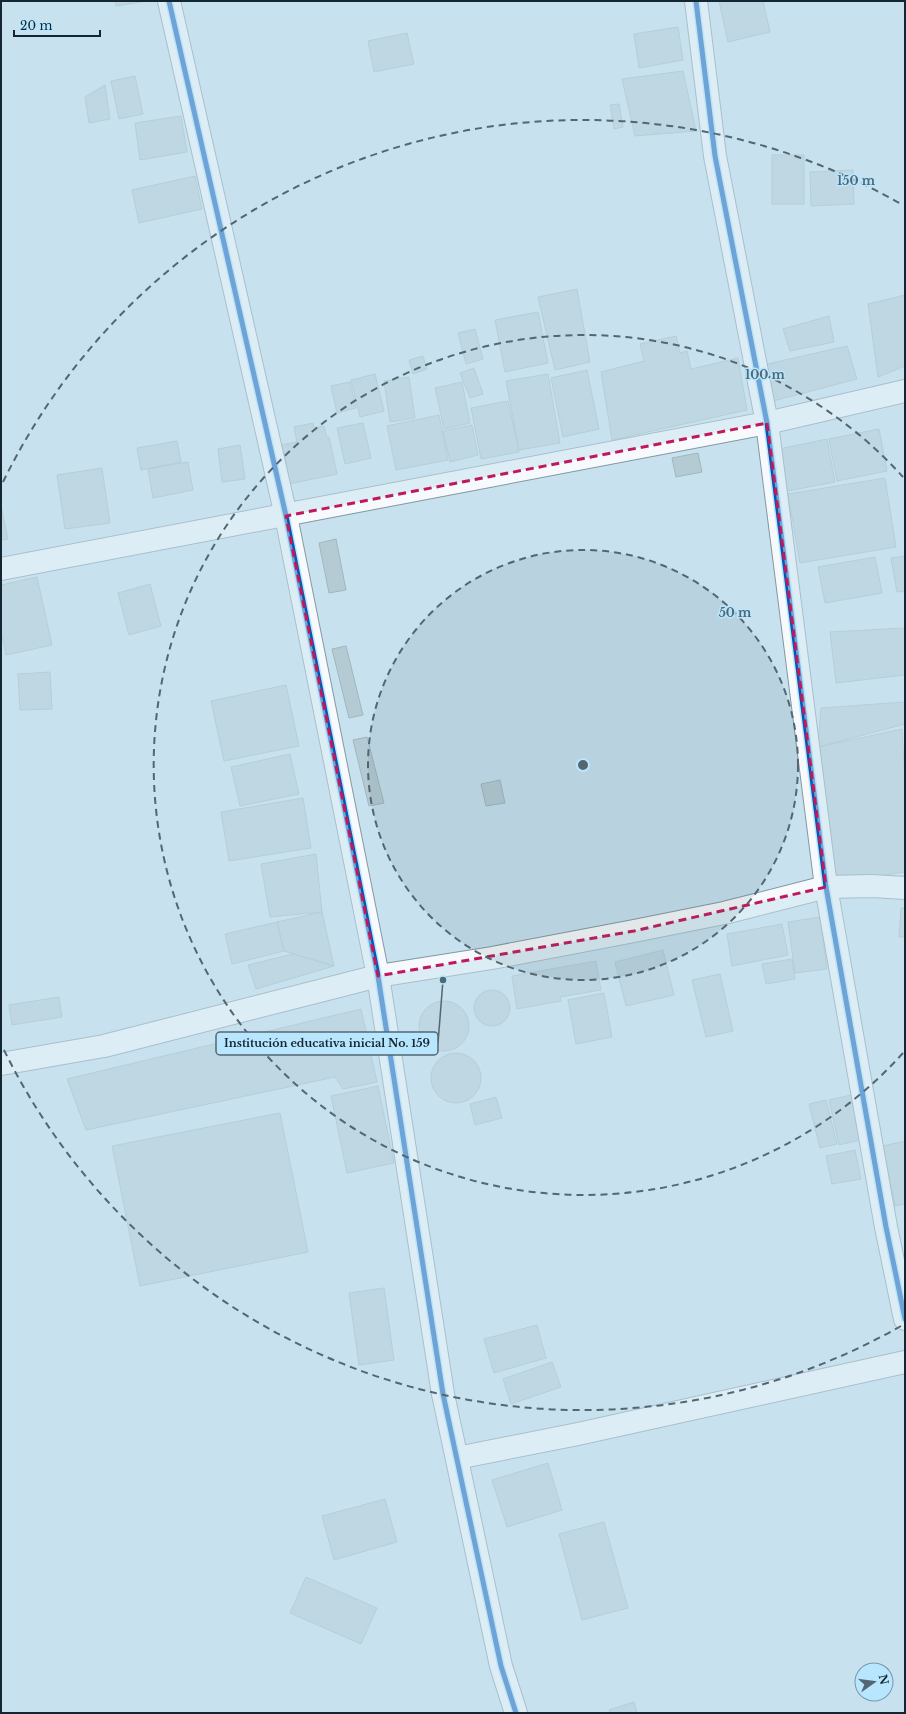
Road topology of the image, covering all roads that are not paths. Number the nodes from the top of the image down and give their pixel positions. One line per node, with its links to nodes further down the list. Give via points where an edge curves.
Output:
1 (169, 1): 5 (street)
2 (696, 1): 4 (street, via 715,156)
3 (905, 391): 4 (street)
4 (767, 423): 5 (street); 7 (street)
5 (286, 516): 6 (street); 9 (street)
6 (1, 569)
7 (826, 887): 8 (street); 9 (street, via 724,913 634,931 492,958); 11 (street, via 884,1220)
8 (905, 888)
9 (378, 976): 10 (street, via 104,1046); 13 (street, via 443,1394)
10 (1, 1064)
11 (905, 1319)
12 (905, 1362): 13 (street)
13 (457, 1458): 14 (street, via 501,1666)
14 (516, 1713)

